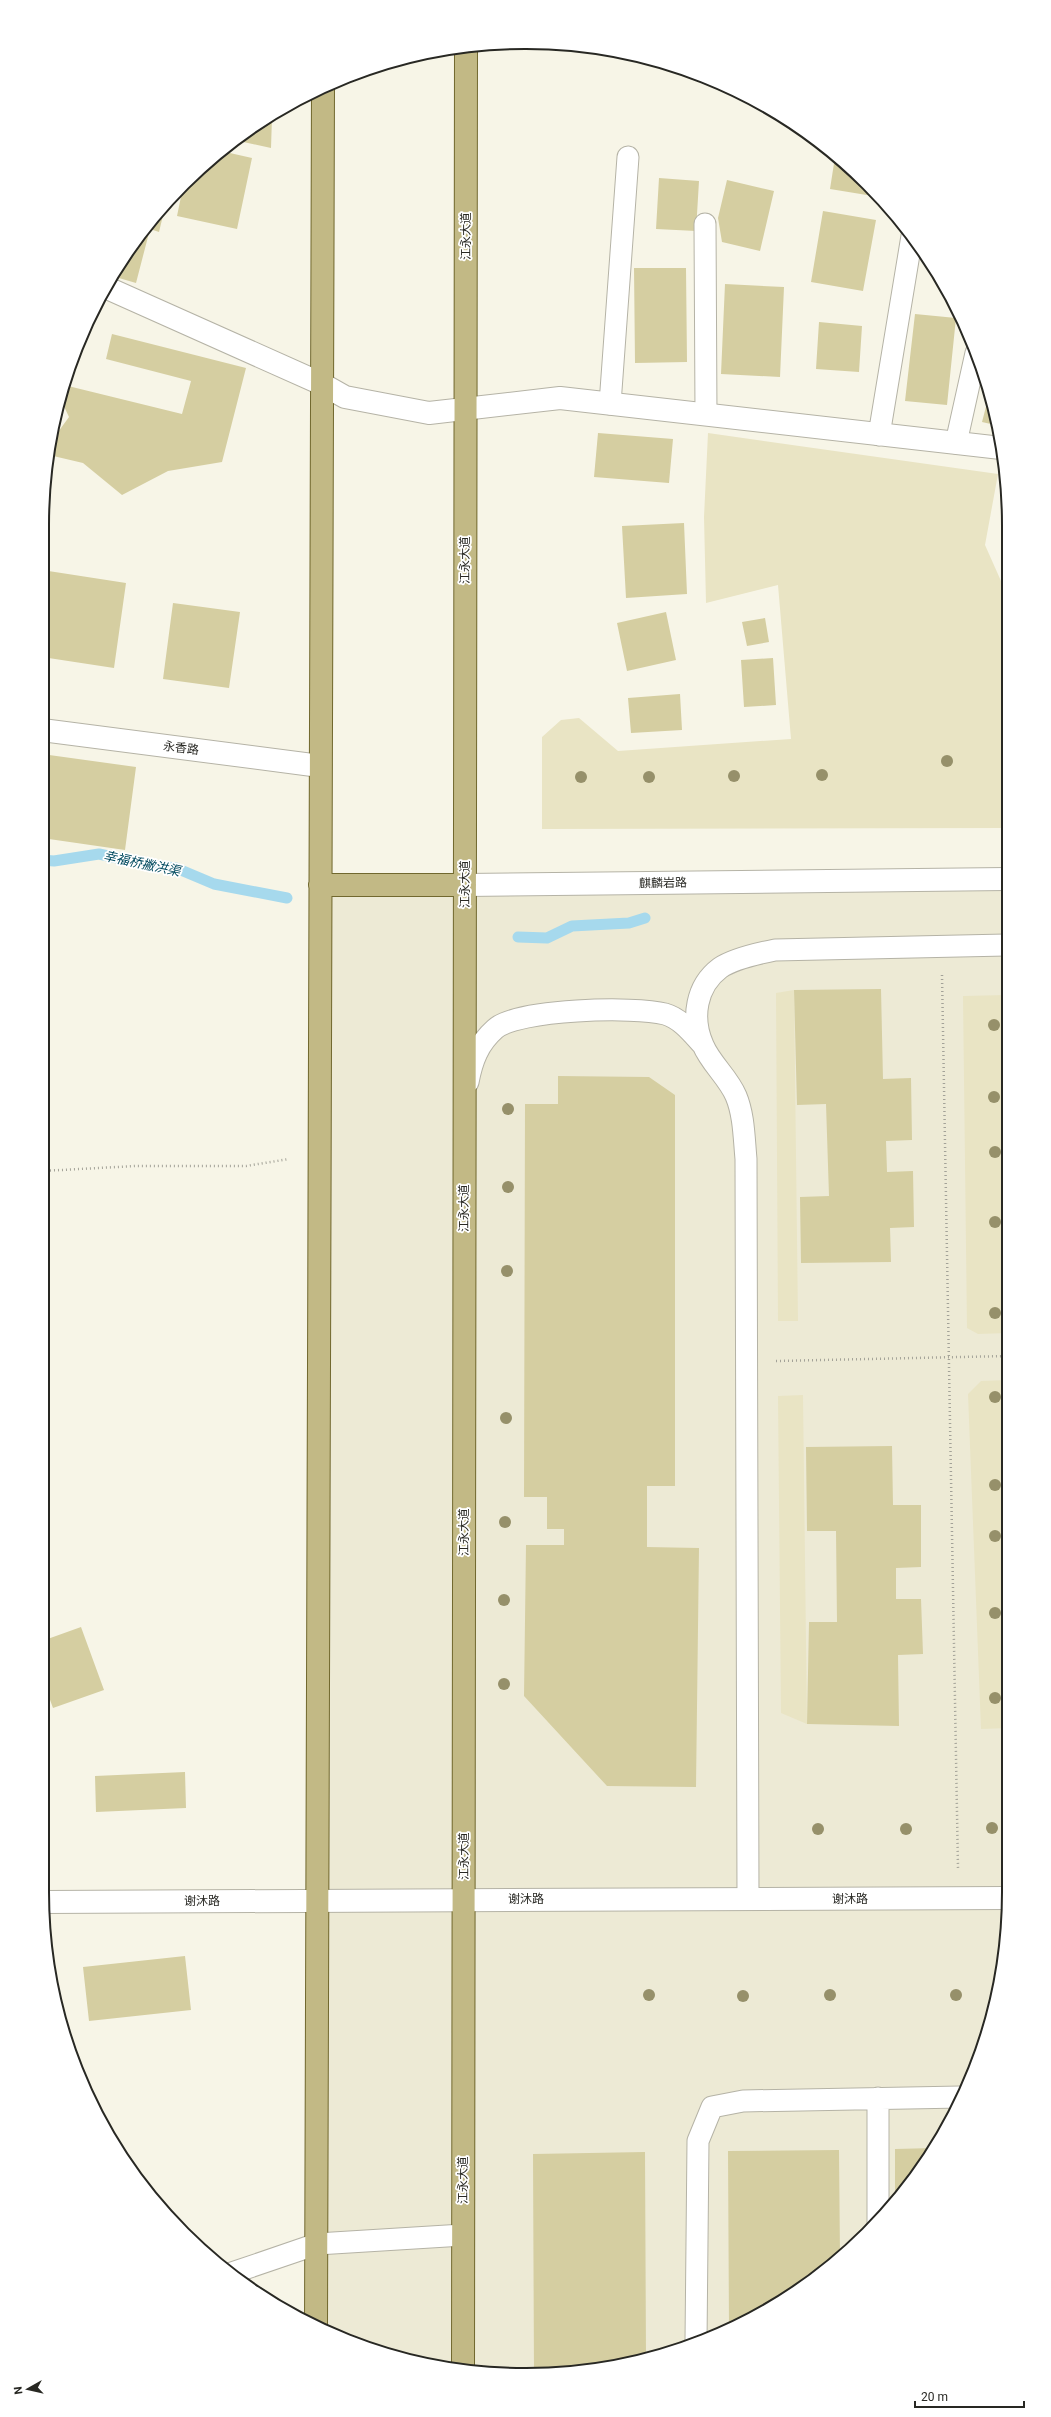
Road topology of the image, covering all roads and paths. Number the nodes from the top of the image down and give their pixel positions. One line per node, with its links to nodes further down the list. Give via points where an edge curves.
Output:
1 (466, 53): 10 (main road, 江永大道)
2 (323, 94): 8 (main road)
3 (628, 157): 9 (lane)
4 (705, 224): 11 (lane)
5 (911, 245): 12 (lane)
6 (111, 290): 8 (street)
7 (974, 363): 13 (lane)
8 (322, 384): 10 (street, via 345,397 430,413); 16 (main road)
9 (610, 404): 10 (street, via 560,398); 11 (street)
10 (466, 408): 19 (main road, 江永大道)
11 (706, 414): 12 (street)
12 (879, 435): 13 (street)
13 (956, 443): 14 (street)
14 (995, 447)
15 (49, 731): 16 (street, 永香路)
16 (320, 766): 18 (main road)
17 (1002, 879): 19 (street, 麒麟岩路)
18 (320, 885): 19 (main road, 麒麟岩路); 24 (main road)
19 (465, 885): 23 (main road, 江永大道)
20 (1002, 945): 21 (lane)
21 (942, 947): 22 (lane, via 775,950 753,955 720,968 699,994 697,1024); 27 (path)
22 (703, 1045): 23 (lane, via 684,1024 666,1014 645,1011 558,1011 520,1018 496,1028 478,1047 471,1067); 28 (lane, via 728,1080 742,1120 746,1159)
23 (464, 1104): 30 (main road, 江永大道)
24 (319, 1147): 25 (path, via 283,1161 246,1166 136,1166); 33 (main road)
25 (49, 1171)
26 (1002, 1356): 27 (path)
27 (949, 1357): 28 (path); 32 (path)
28 (746, 1361): 31 (lane)
29 (1002, 1898): 32 (street, 谢沐路)
30 (464, 1899): 31 (street, 谢沐路); 33 (street, 谢沐路); 38 (main road, 江永大道)
31 (748, 1899): 32 (street, 谢沐路)
32 (959, 1899)
33 (317, 1900): 34 (street, 谢沐路); 39 (main road)
34 (49, 1902)
35 (955, 2097): 36 (lane)
36 (878, 2098): 37 (lane); 42 (lane, via 743,2101 712,2107 698,2141)
37 (878, 2212)
38 (463, 2235): 39 (lane); 43 (main road, 江永大道)
39 (317, 2244): 40 (lane); 41 (main road)
40 (237, 2271)
41 (316, 2319)
42 (696, 2337)
43 (463, 2364)

